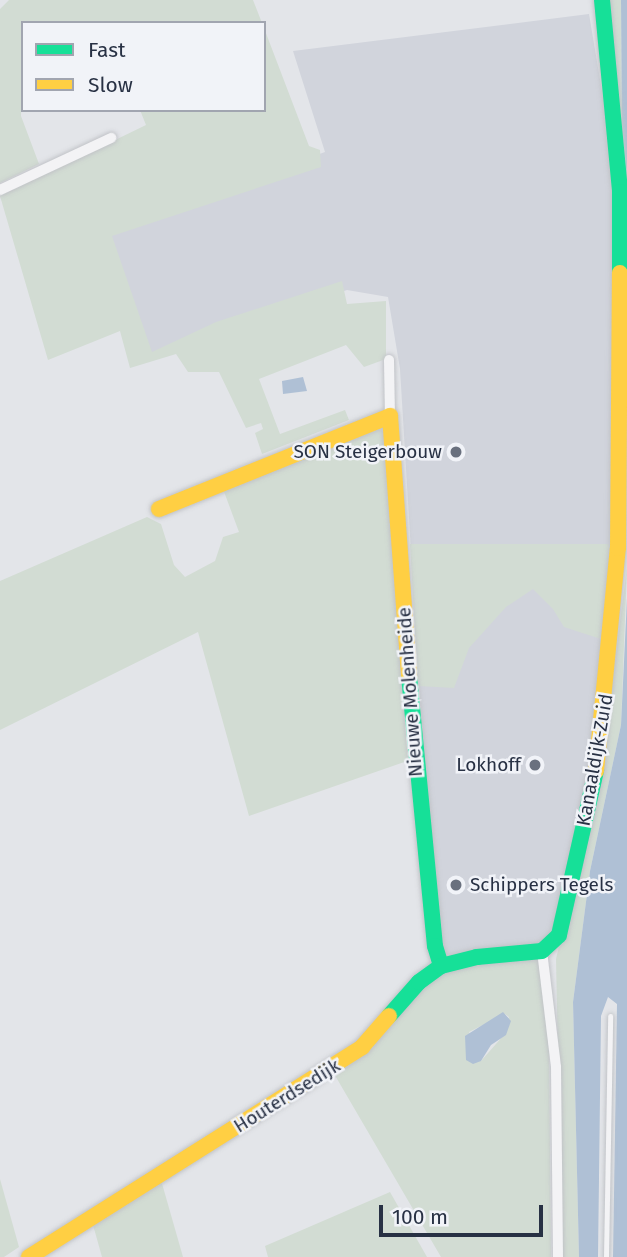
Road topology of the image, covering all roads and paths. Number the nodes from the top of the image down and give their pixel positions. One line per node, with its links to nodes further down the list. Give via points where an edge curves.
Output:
1 (602, 0): 7 (street, Kanaaldijk-Zuid, via 620,192 618,561 599,756 559,935)
2 (111, 138): 3 (street)
3 (0, 190)
4 (389, 360): 5 (street, Nieuwe Molenheide)
5 (390, 416): 6 (street); 8 (street, Nieuwe Molenheide, via 417,780)
6 (159, 509)
7 (542, 951): 8 (street, Houterdsedijk, via 477,957); 11 (street, via 556,1067)
8 (441, 966): 10 (street, Houterdsedijk, via 419,982 362,1047)
9 (610, 1016): 12 (lane)
10 (29, 1257)
11 (558, 1257)
12 (607, 1257)

